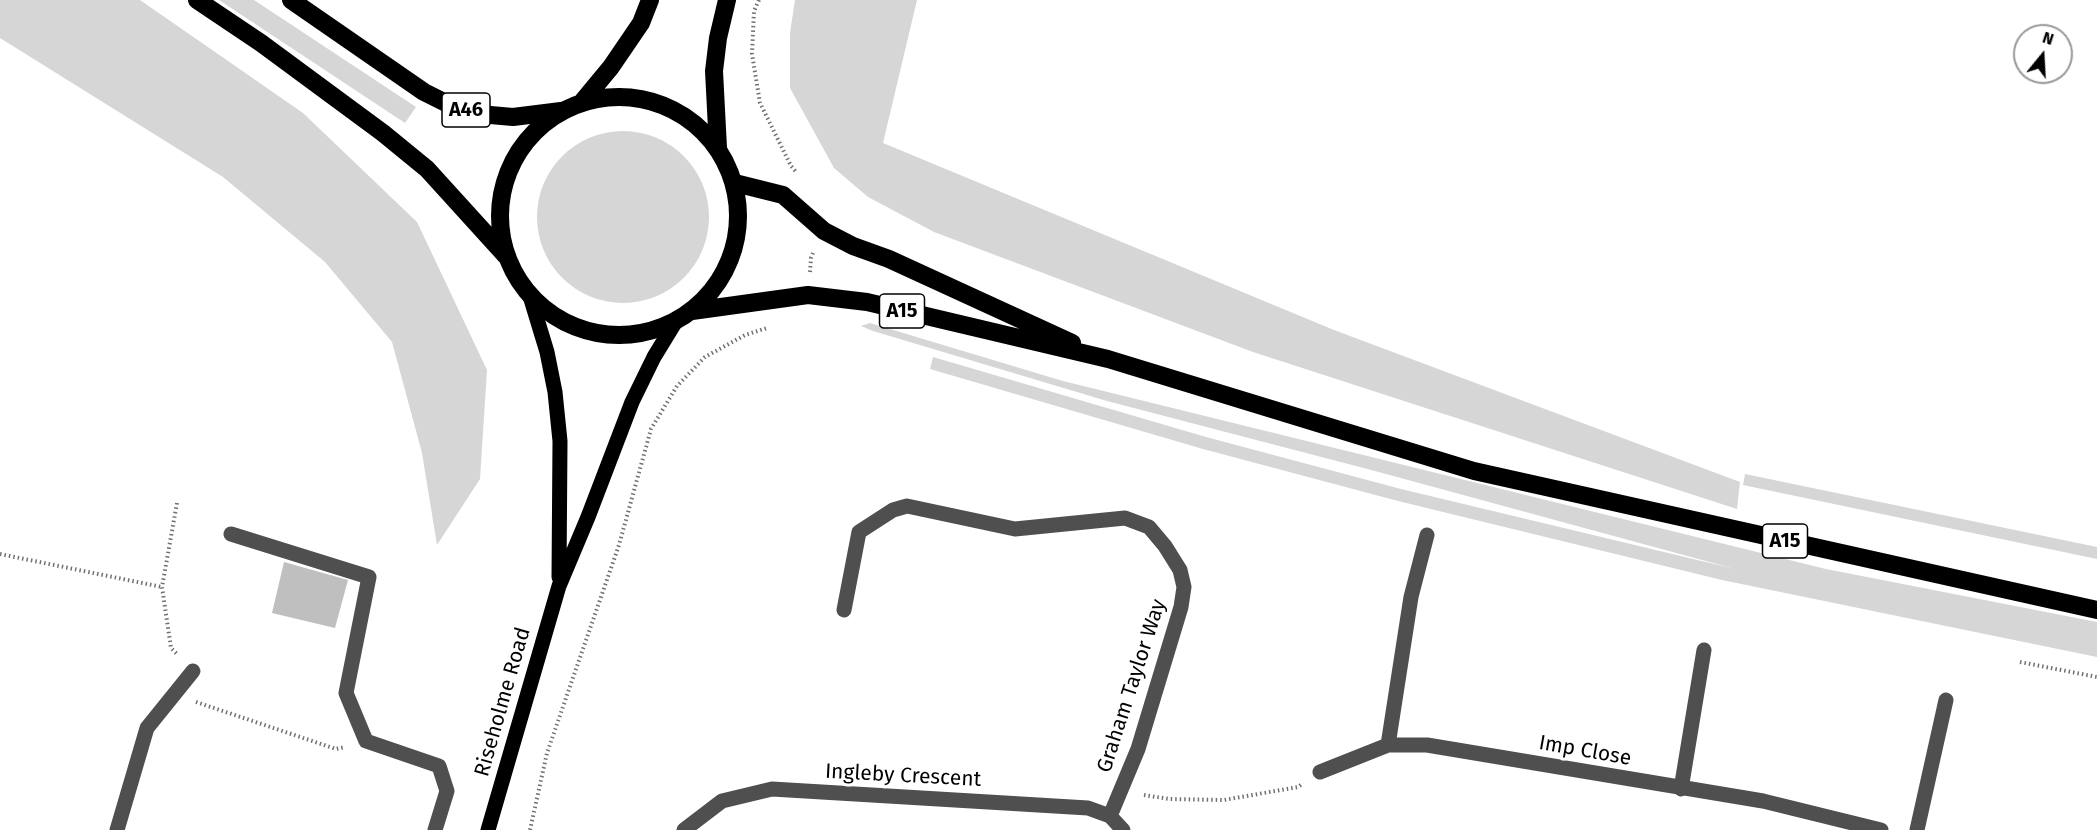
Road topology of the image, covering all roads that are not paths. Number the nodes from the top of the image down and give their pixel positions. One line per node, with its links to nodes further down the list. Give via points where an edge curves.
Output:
1 (197, 0): 9 (highway, via 271,50 427,169)
2 (291, 0): 6 (highway, A46, via 424,92 452,106 479,114 513,117)
3 (650, 0): 5 (highway, via 641,23)
4 (727, 0): 7 (highway, via 714,71)
5 (582, 102): 6 (highway); 7 (highway, via 612,96 643,98 672,108 698,125)
6 (562, 111): 9 (highway, via 535,131 514,158 502,190 500,224)
7 (718, 148): 8 (highway)
8 (735, 183): 11 (highway, via 738,230 728,267 713,291); 13 (highway, A15, via 783,195 824,231 853,246)
9 (507, 258): 10 (highway)
10 (530, 296): 12 (highway, via 561,321 599,334 639,334); 16 (main road, via 547,352 560,441)
11 (692, 311): 12 (highway); 13 (highway, A15, via 808,295 867,302)
12 (676, 321): 16 (main road, via 632,402)
13 (1108, 359): 18 (highway, A15, via 1474,471)
14 (231, 534): 27 (street, via 369,577 346,693 366,741 439,766 447,791)
15 (1427, 535): 22 (street, via 1411,597)
16 (559, 586): 28 (main road, Riseholme Road)
17 (844, 610): 25 (street, Graham Taylor Way, via 859,532 893,510 907,506 1015,529 1125,518 1149,527 1180,570 1184,587 1138,749)
18 (2097, 610)
19 (1704, 650): 24 (street)
20 (193, 671): 26 (street, via 147,728)
21 (1946, 699): 32 (street)
22 (1388, 745): 23 (street); 24 (street, Imp Close, via 1427,745)
23 (1320, 772)
24 (1682, 789): 31 (street, Imp Close, via 1763,801)
25 (1110, 816): 29 (street, Ingleby Crescent, via 1088,808 772,789 722,801); 30 (street)
26 (117, 830)
27 (435, 830)
28 (488, 830)
29 (684, 830)
30 (1123, 830)
31 (1881, 830)
32 (1917, 830)

